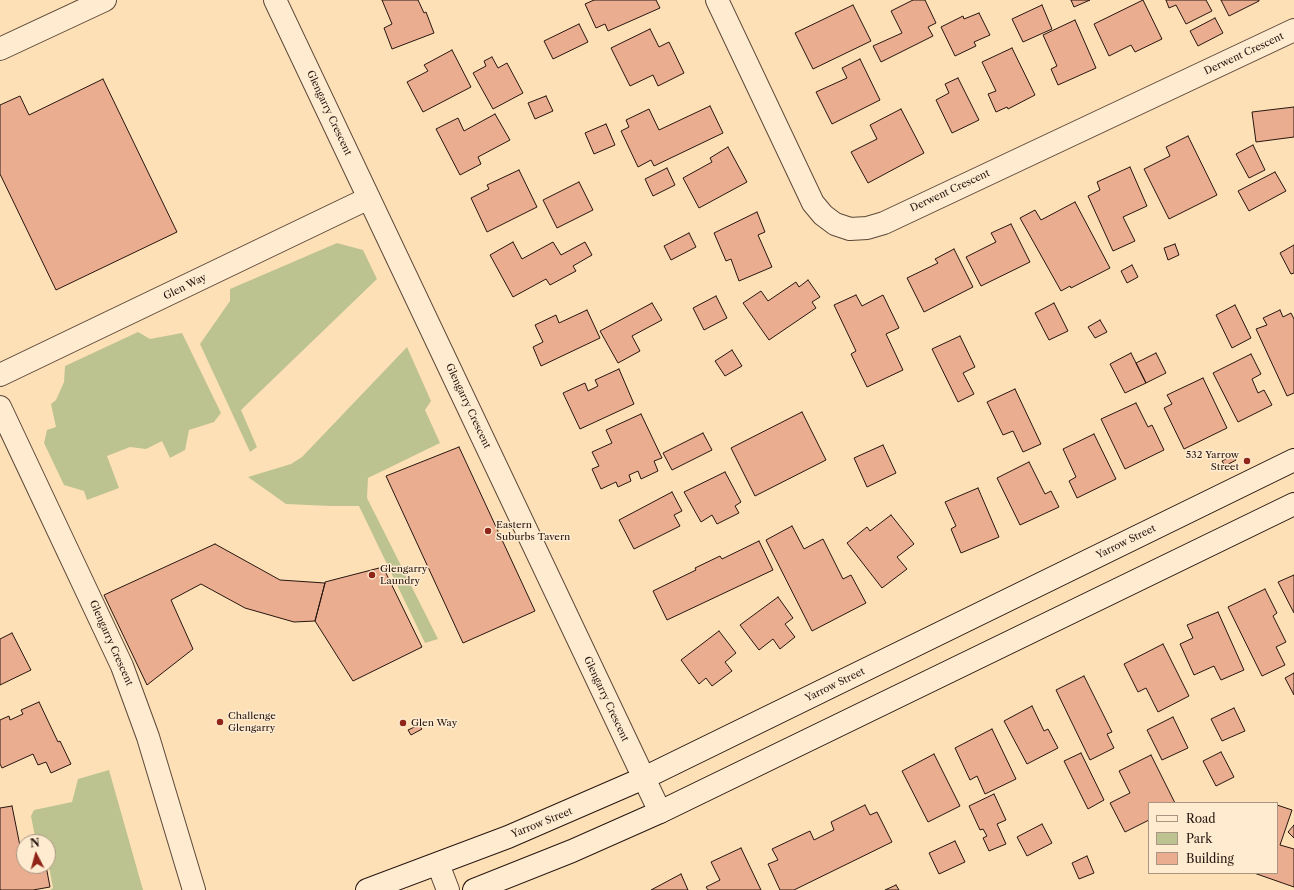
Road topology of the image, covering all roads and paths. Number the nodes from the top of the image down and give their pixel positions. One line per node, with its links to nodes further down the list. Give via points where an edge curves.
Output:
1 (105, 0): 5 (street)
2 (275, 0): 6 (street, Glengarry Crescent)
3 (717, 0): 4 (street, Derwent Crescent, via 813,203 822,215 835,224 850,229 884,223)
4 (1294, 30)
5 (0, 49)
6 (369, 198): 7 (street, Glen Way); 11 (street, Glengarry Crescent)
7 (0, 375)
8 (0, 407): 14 (street, Glengarry Crescent, via 122,666 148,737)
9 (1294, 460): 11 (street, Yarrow Street)
10 (1294, 504): 12 (street)
11 (644, 778): 12 (street, Glengarry Crescent); 13 (street, Yarrow Street, via 568,812)
12 (660, 812): 17 (street)
13 (438, 864): 15 (street, Yarrow Street); 16 (street)
14 (194, 890)
15 (367, 890)
16 (448, 890)
17 (474, 890)

